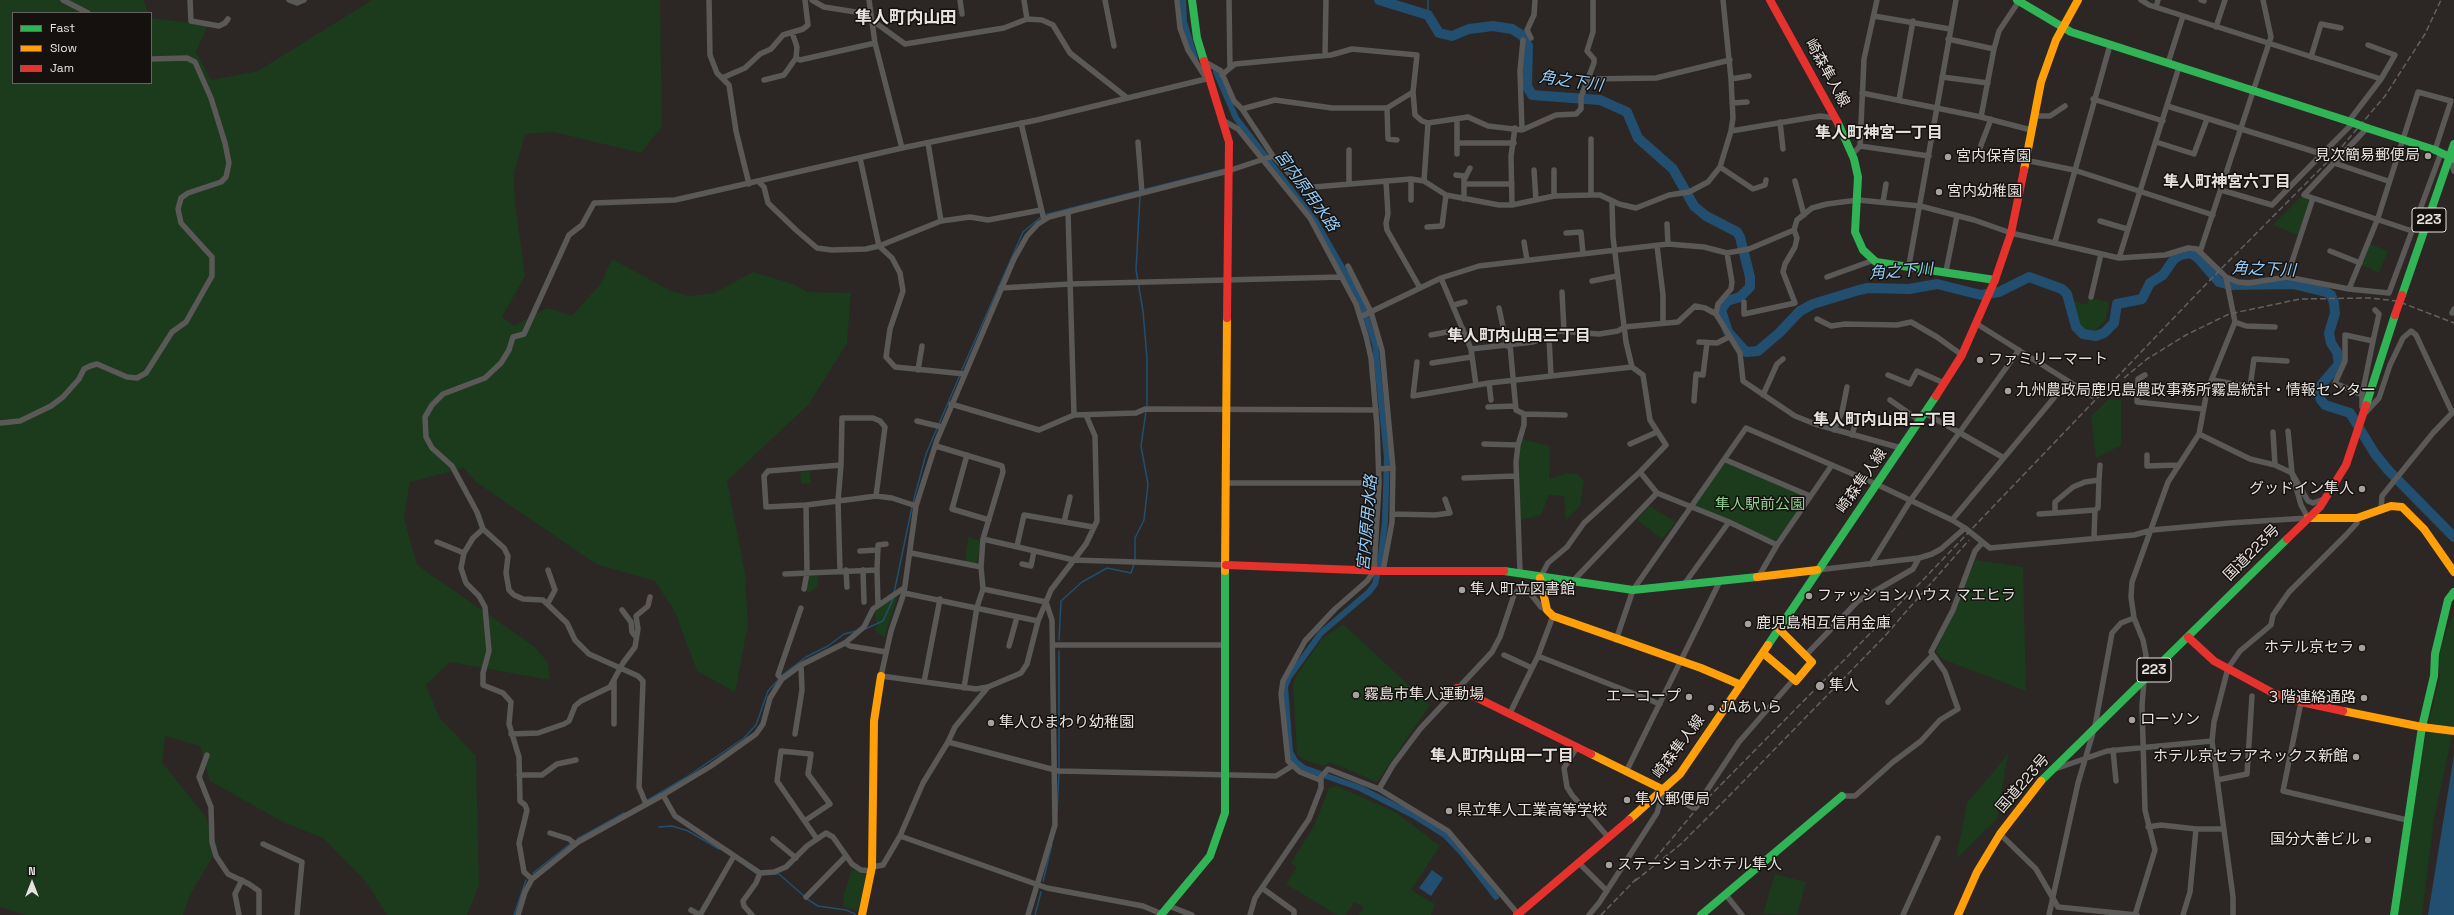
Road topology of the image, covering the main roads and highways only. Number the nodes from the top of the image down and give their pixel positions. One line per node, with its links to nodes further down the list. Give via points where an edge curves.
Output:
1 (1192, 0): 9 (main road, via 1197,38 1229,142)
2 (1770, 0): 7 (main road, 崎森隼人線, via 1836,118 1852,155 1858,177 1855,232 1863,250 1874,260)
3 (2078, 0): 5 (main road, 崎森隼人線)
4 (2023, 1): 5 (main road)
5 (2062, 27): 6 (main road, bridge, via 2168,64 2403,140); 7 (main road, 崎森隼人線, via 2041,82 2011,233)
6 (2448, 152): 8 (main road, 国道223号 / 223, bridge, via 2346,465)
7 (1996, 280): 10 (main road, 崎森隼人線, via 1962,355 1920,421)
8 (2308, 518): 11 (main road, via 2357,518 2391,506 2402,508 2424,529); 15 (main road, 国道223号 / 223)
9 (1226, 565): 12 (main road, via 1374,571 1520,572); 24 (main road, via 1225,813 1217,840 1202,868)
10 (1817, 570): 12 (main road, via 1633,590); 14 (main road, 崎森隼人線)
11 (2454, 572)
12 (1540, 578): 18 (main road, via 1547,610 1553,616)
13 (2454, 592): 20 (main road, via 2448,600 2439,637 2434,676)
14 (1779, 629): 16 (main road, 崎森隼人線); 16 (main road, via 1812,662 1796,681)
15 (2188, 637): 20 (main road, via 2214,661 2273,693 2301,702); 28 (main road, 国道223号 / 223, via 2095,726 2028,796 2000,834 1978,872)
16 (1763, 653): 18 (main road, 崎森隼人線)
17 (881, 676): 25 (main road, via 874,721 871,869)
18 (1741, 685): 22 (main road, 崎森隼人線, via 1680,774)
19 (1457, 688): 22 (main road)
20 (2422, 727): 21 (main road); 29 (main road)
21 (2454, 730)
22 (1664, 790): 26 (main road, 崎森隼人線)
23 (1842, 796): 27 (main road)
24 (1162, 914)
25 (862, 915)
26 (1518, 915)
27 (1701, 915)
28 (1958, 915)
29 (2394, 915)

